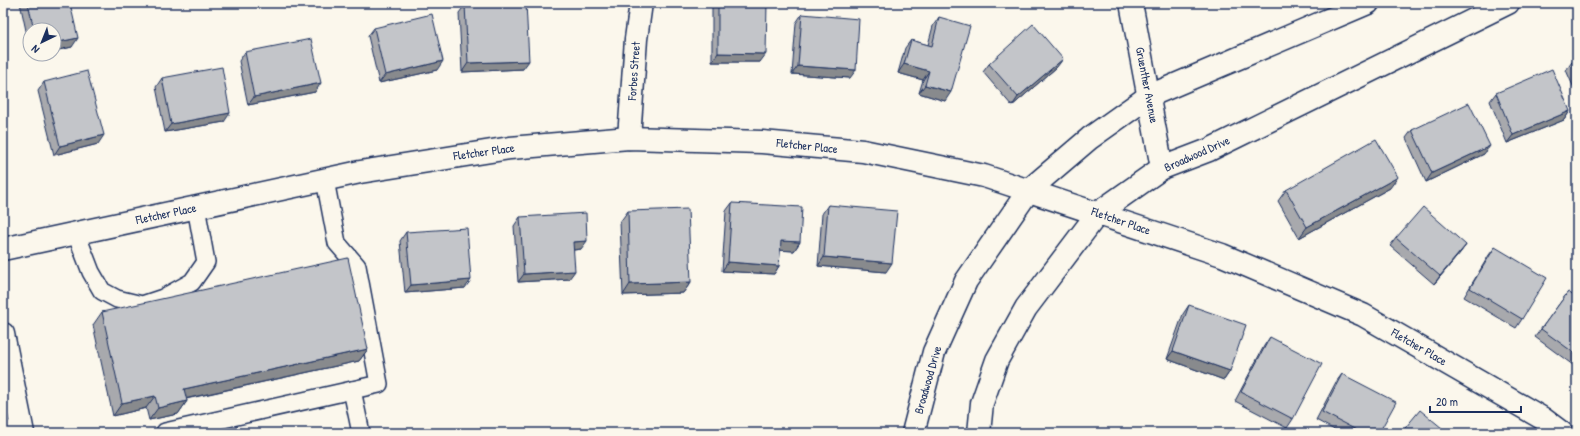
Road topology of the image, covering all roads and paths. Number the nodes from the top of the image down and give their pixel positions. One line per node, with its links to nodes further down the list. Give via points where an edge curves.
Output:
1 (641, 3): 6 (street, Forbes Street)
2 (1131, 3): 5 (street, Gruenther Avenue)
3 (1368, 3): 5 (street, Broadwood Drive)
4 (1505, 4): 7 (street, Broadwood Drive, via 1209,150)
5 (1149, 96): 7 (street, Gruenther Avenue); 9 (street, Broadwood Drive, via 1090,138)
6 (629, 138): 8 (street, Fletcher Place, via 510,148); 9 (street, Fletcher Place, via 762,142 864,151 984,176)
7 (1162, 168): 11 (street, Broadwood Drive)
8 (325, 180): 10 (street, Fletcher Place); 15 (lane, via 337,243 357,266 379,384)
9 (1029, 190): 11 (street, Fletcher Place); 19 (street, Broadwood Drive, via 966,281 934,352)
10 (196, 207): 12 (street, Fletcher Place); 12 (lane, via 206,262 192,282 163,298 142,305 117,299 102,291 91,272)
11 (1098, 213): 20 (street, Broadwood Drive, via 1026,308 997,360 982,403); 21 (street, Fletcher Place, via 1222,255 1363,315 1542,418)
12 (76, 233): 13 (street, Fletcher Place)
13 (3, 248)
14 (3, 334): 16 (street)
15 (352, 390): 17 (lane); 18 (lane)
16 (16, 431)
17 (165, 432)
18 (362, 433)
19 (913, 433)
20 (979, 433)
21 (1562, 433)

